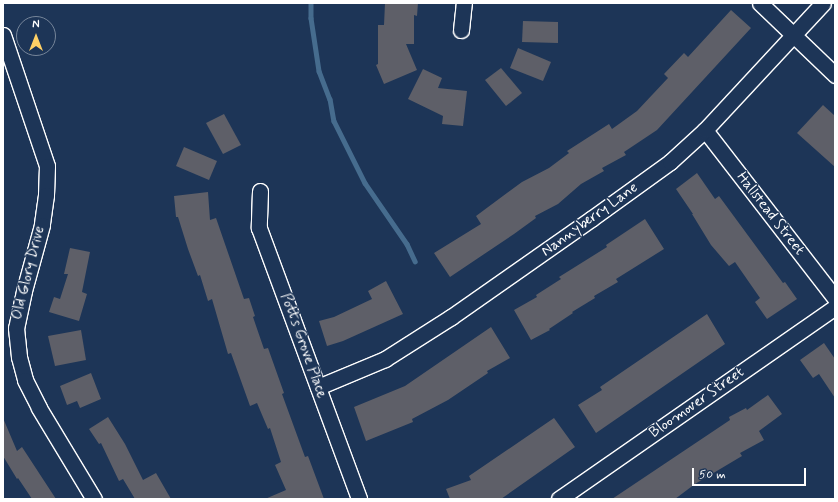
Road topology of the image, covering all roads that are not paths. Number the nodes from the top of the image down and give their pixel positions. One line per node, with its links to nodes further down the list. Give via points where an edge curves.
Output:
1 (464, 3): 4 (street)
2 (760, 3): 5 (street)
3 (823, 3): 5 (street, Nannyberry Lane)
4 (461, 30)
5 (793, 36): 7 (street); 8 (street, Nannyberry Lane)
6 (4, 43): 13 (street, Old Glory Drive, via 47,166 42,225 16,328 19,357 25,380 39,408)
7 (835, 75)
8 (705, 130): 10 (street, Hallstead Street); 12 (street, Nannyberry Lane, via 664,166 591,220 451,317 385,359)
9 (260, 191): 12 (street, Potts Grove Place, via 259,228)
10 (835, 298)
11 (835, 307): 15 (street, Bloomover Street)
12 (318, 386): 14 (street, Potts Grove Place)
13 (94, 499)
14 (359, 499)
15 (559, 499)

